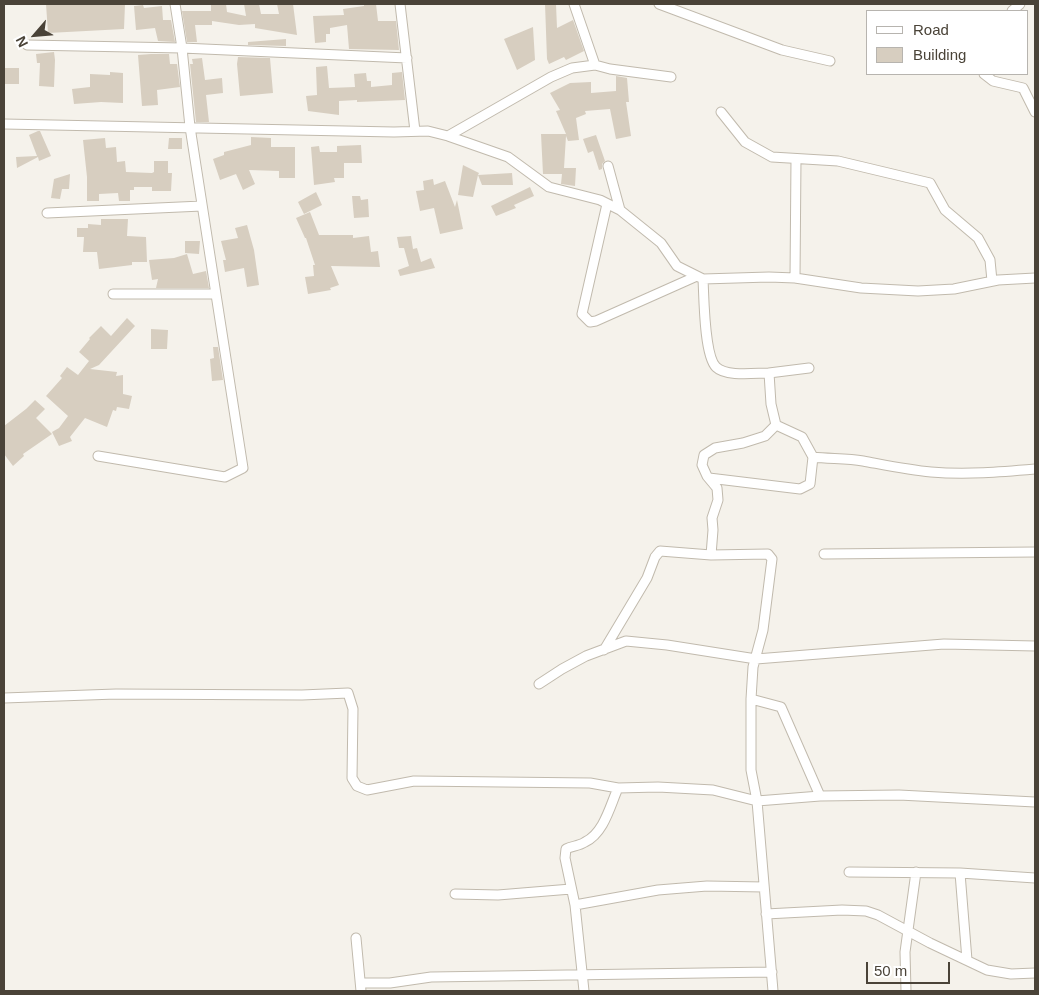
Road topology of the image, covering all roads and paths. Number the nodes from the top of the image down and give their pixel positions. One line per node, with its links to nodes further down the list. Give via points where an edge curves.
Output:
1 (175, 4): 6 (street)
2 (400, 4): 7 (street)
3 (574, 4): 9 (street)
4 (659, 4): 8 (street, via 782,50)
5 (28, 45): 6 (street)
6 (182, 48): 7 (street); 15 (street)
7 (407, 58): 16 (street)
8 (830, 61)
9 (595, 65): 11 (street); 17 (street, via 572,68 551,77)
10 (985, 75): 13 (street, via 993,81 1023,88)
11 (671, 77)
12 (721, 112): 18 (street, via 745,142 772,157)
13 (1035, 112)
14 (4, 124): 15 (street)
15 (190, 127): 16 (street); 21 (street)
16 (415, 131): 17 (street)
17 (448, 136): 20 (street, via 508,157 549,187)
18 (796, 159): 25 (street); 27 (street, via 838,161 930,183 945,210 978,238 990,260)
19 (608, 166): 22 (street)
20 (607, 204): 22 (street); 24 (street, via 582,314 590,322)
21 (202, 206): 23 (street); 29 (street)
22 (620, 210): 24 (street, via 661,243 677,266)
23 (47, 213)
24 (700, 277): 25 (street); 31 (street, via 709,355 716,367 731,373)
25 (795, 278): 27 (street, via 861,288 918,291 954,289)
26 (1035, 278): 27 (street)
27 (992, 281)
28 (113, 294): 29 (street)
29 (216, 294): 33 (street, via 243,468 225,477)
30 (809, 368): 31 (street)
31 (769, 373): 32 (street)
32 (776, 425): 34 (street, via 802,437); 36 (street, via 764,436 715,448 704,455 702,465)
33 (98, 456)
34 (813, 458): 35 (street, via 862,461 930,472); 36 (street, via 810,484 800,489)
35 (1035, 469)
36 (709, 478): 39 (street, via 717,488 718,500 712,518)
37 (1035, 552): 38 (street)
38 (824, 554)
39 (711, 555): 41 (street, via 660,551); 42 (street, via 768,554 772,559)
40 (1035, 646): 42 (street, via 944,644)
41 (604, 650): 42 (street, via 626,641); 43 (street, via 586,656)
42 (756, 659): 45 (street)
43 (539, 684)
44 (4, 698): 46 (street, via 348,693 353,708 352,778 357,786 367,790 414,781 590,783)
45 (750, 699): 47 (street, via 781,707); 48 (street, via 751,770)
46 (618, 788): 48 (street, via 713,790); 55 (street, via 608,814 593,837 566,849)
47 (820, 796): 48 (street); 49 (street, via 899,795)
48 (757, 801): 54 (street)
49 (1035, 802)
50 (849, 872): 51 (street)
51 (916, 872): 52 (street); 59 (street)
52 (960, 873): 53 (street); 61 (street)
53 (1035, 878)
54 (764, 887): 57 (street, via 707,886 658,890); 58 (street)
55 (571, 888): 56 (street, via 498,895); 57 (street)
56 (456, 894)
57 (575, 906): 64 (street)
58 (766, 914): 59 (street, via 866,911); 62 (street)
59 (907, 931): 61 (street); 68 (street)
60 (356, 938): 65 (street)
61 (967, 960): 63 (street, via 987,970)
62 (772, 972): 64 (street); 67 (street)
63 (1035, 973)
64 (582, 974): 65 (street, via 431,977); 66 (street)
65 (361, 987)
66 (584, 991)
67 (773, 991)
68 (906, 991)

